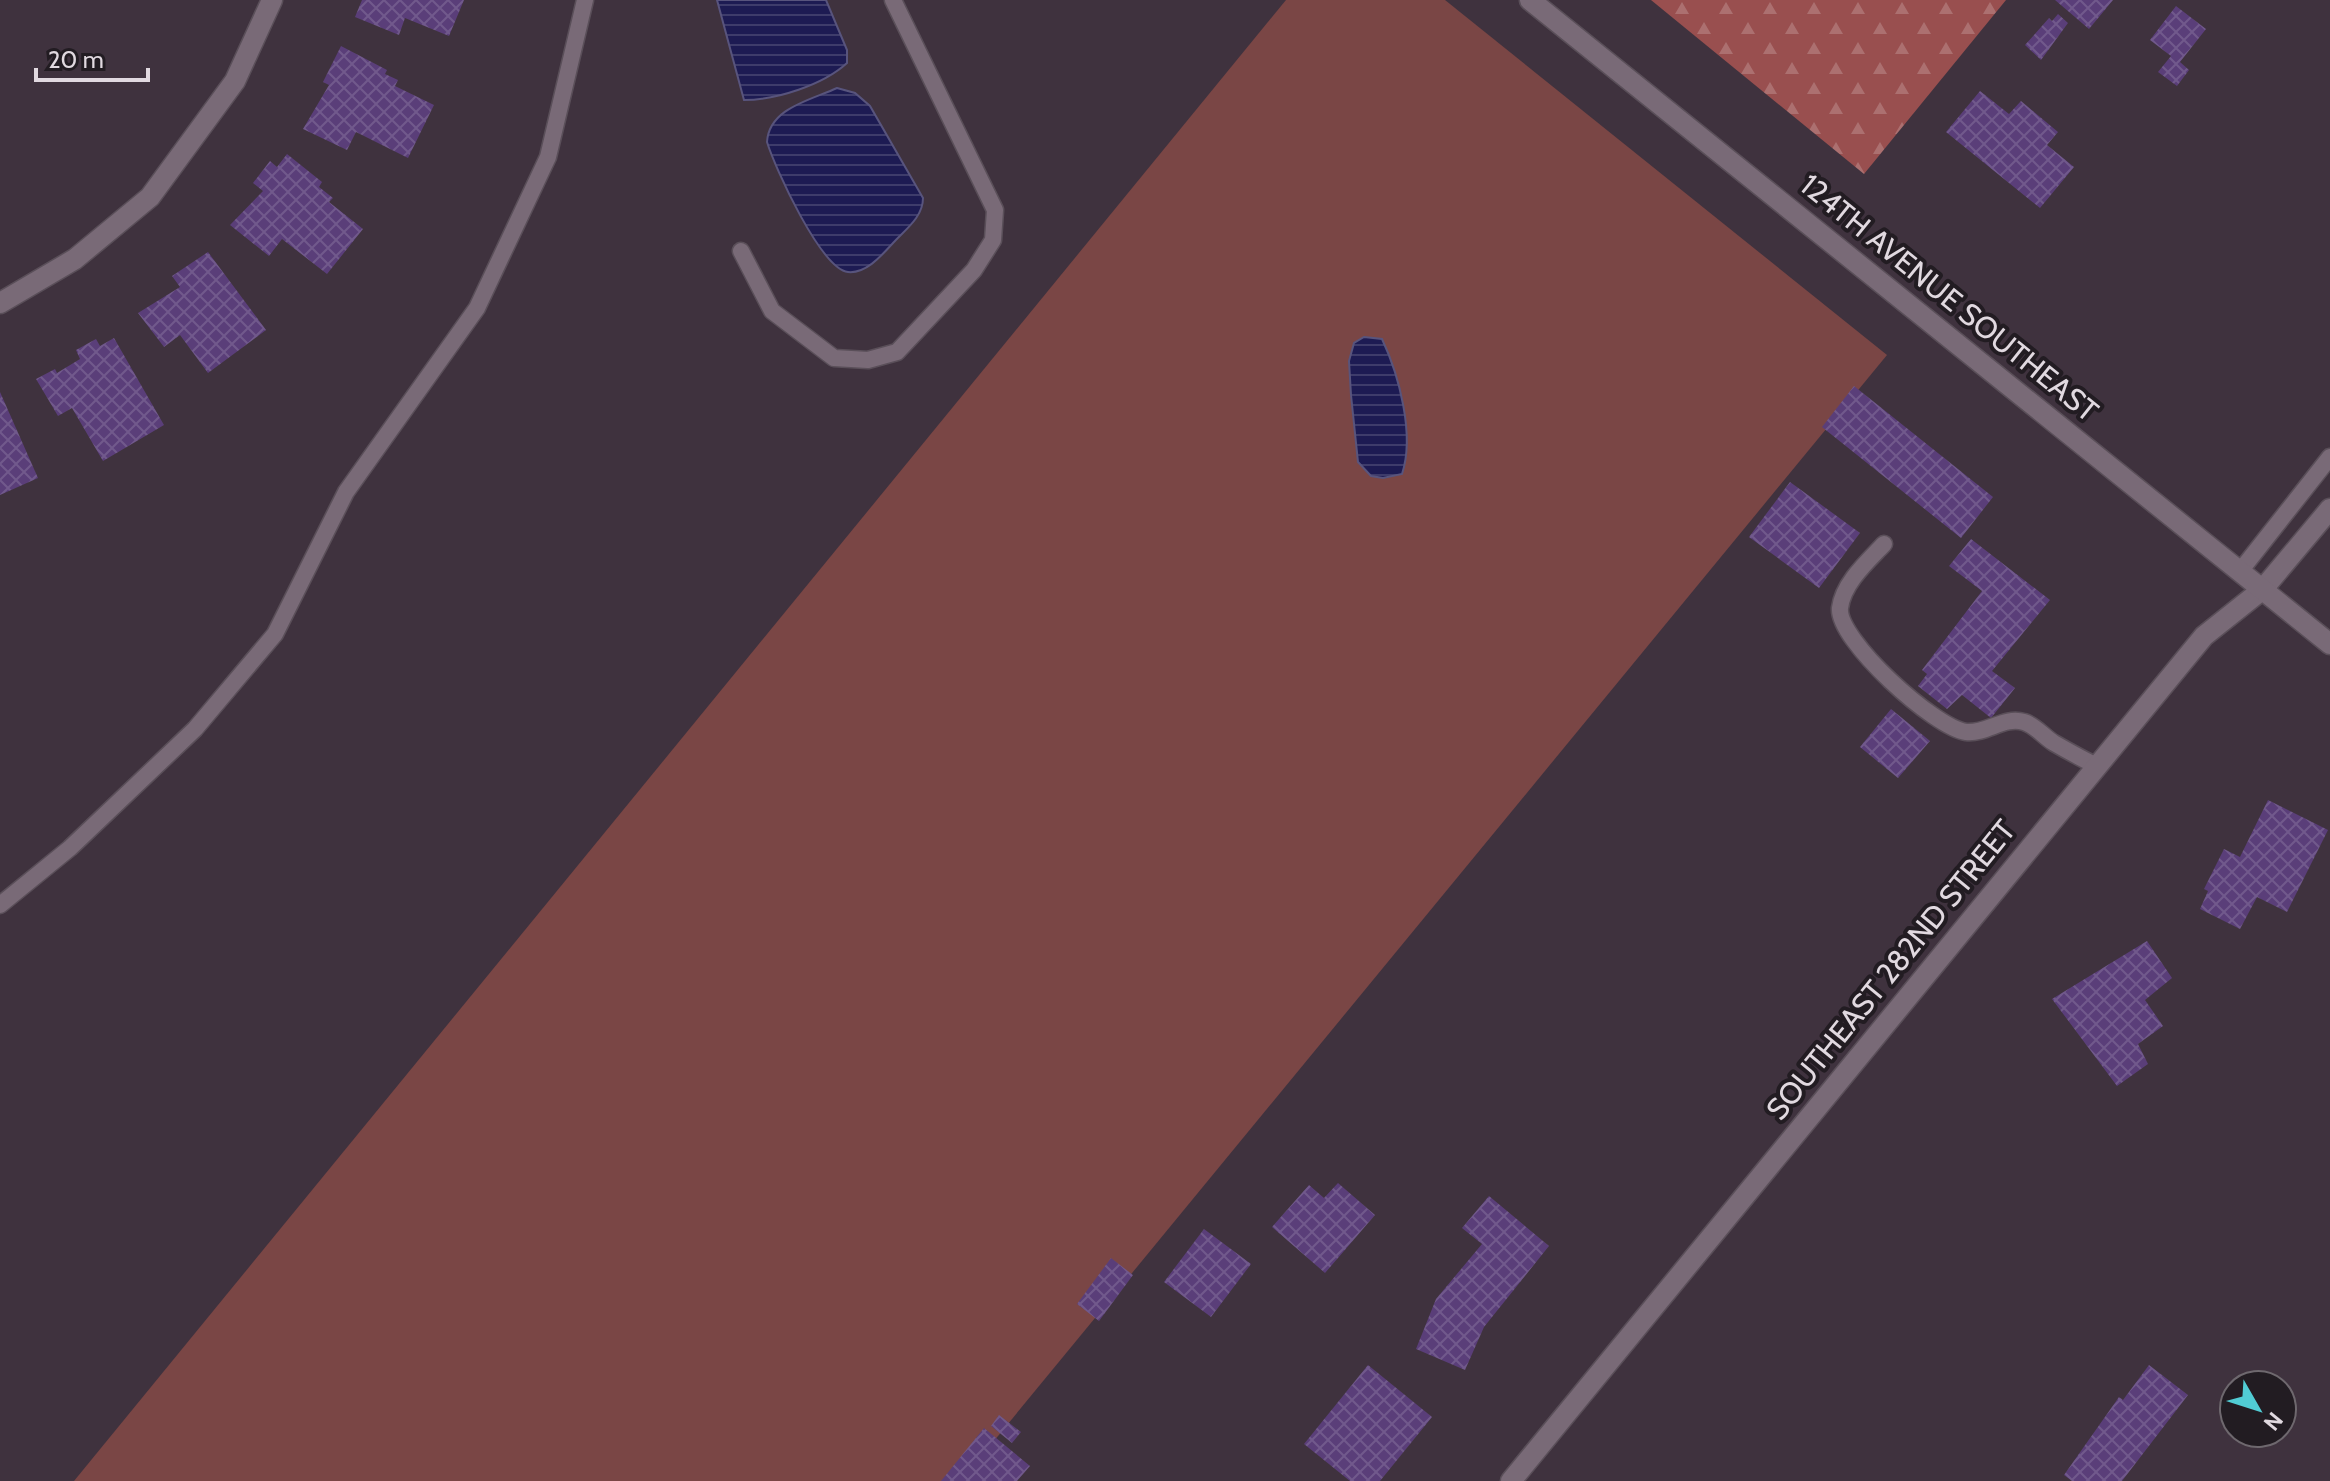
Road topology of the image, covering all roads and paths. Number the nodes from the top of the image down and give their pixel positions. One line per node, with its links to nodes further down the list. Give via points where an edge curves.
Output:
1 (272, 0): 6 (street, via 235,81 150,197 75,259)
2 (585, 0): 14 (lane, via 548,157 477,308 346,492 275,634 195,729 70,848)
3 (893, 0): 5 (lane, via 995,210 993,240 974,270 897,352 868,360 834,358 772,311)
4 (1530, 0): 10 (street, 124TH AVENUE SOUTHEAST)
5 (741, 251)
6 (0, 303)
7 (2330, 457): 10 (lane)
8 (2330, 509): 11 (street, SOUTHEAST 282ND STREET)
9 (1884, 544): 13 (lane, via 1845,592 1840,608 1842,625 1855,646 1917,704 1963,732 1987,731 2009,720 2026,722)
10 (2241, 570): 11 (street, 124TH AVENUE SOUTHEAST)
11 (2263, 589): 12 (street, 124TH AVENUE SOUTHEAST); 13 (street, SOUTHEAST 282ND STREET, via 2204,636)
12 (2330, 644)
13 (2097, 766): 15 (street, SOUTHEAST 282ND STREET)
14 (0, 905)
15 (1511, 1481)

